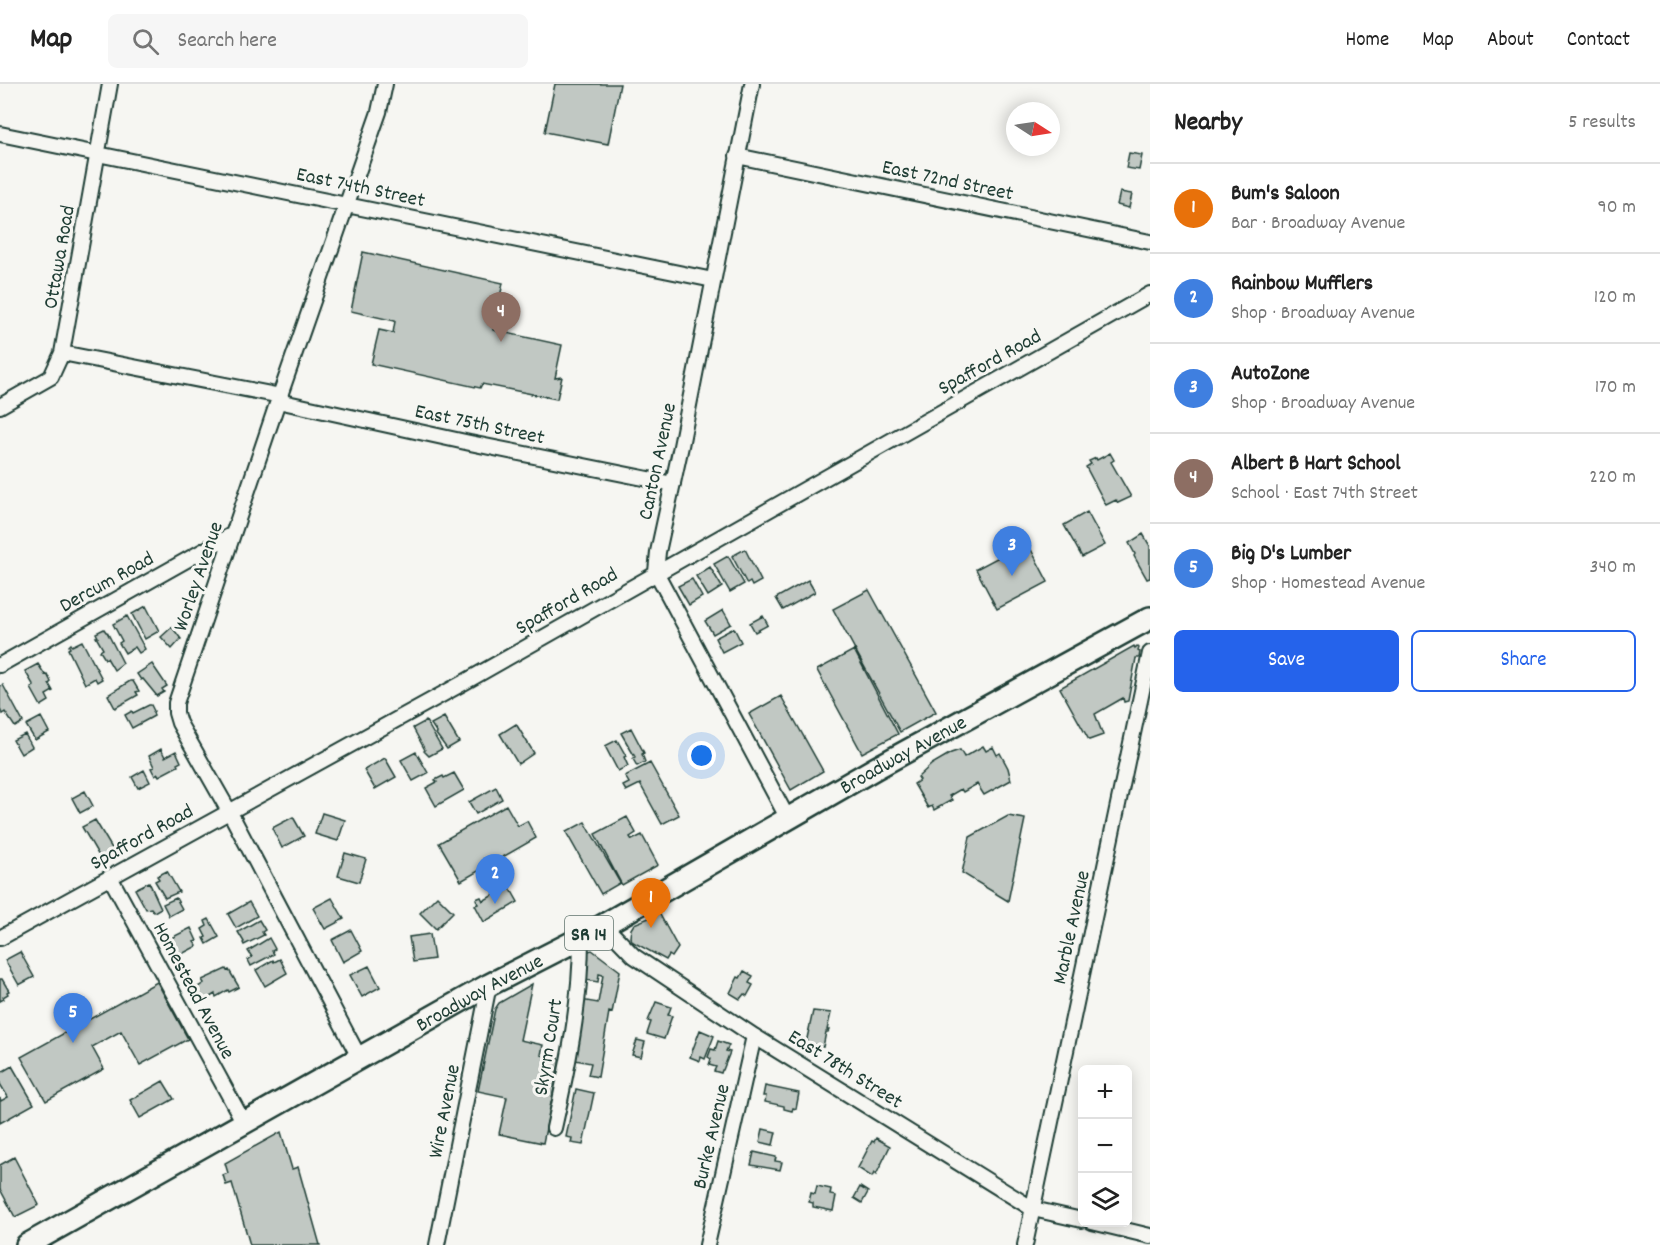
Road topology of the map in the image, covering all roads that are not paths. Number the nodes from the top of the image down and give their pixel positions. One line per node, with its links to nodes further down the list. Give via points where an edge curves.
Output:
1 (110, 84): 5 (street, Ottawa Road)
2 (385, 84): 7 (street, Worley Avenue)
3 (752, 84): 6 (street, Canton Avenue)
4 (0, 134): 5 (street, East 74th Street)
5 (97, 153): 7 (street, East 74th Street); 11 (street, Ottawa Road)
6 (737, 156): 8 (street, East 72nd Street); 9 (street, Canton Avenue)
7 (347, 205): 9 (street, East 74th Street); 12 (street, Worley Avenue)
8 (1150, 242)
9 (713, 280): 14 (street, Canton Avenue)
10 (1150, 294): 16 (street, Spafford Road)
11 (62, 353): 12 (street, East 75th Street); 13 (street, Ottawa Road, via 51,378)
12 (280, 399): 14 (street, East 75th Street); 15 (street, Worley Avenue)
13 (0, 406)
14 (673, 484): 16 (street, Canton Avenue)
15 (233, 534): 19 (street, Dercum Road); 20 (street, Worley Avenue, via 176,703 179,723)
16 (656, 572): 20 (street, Spafford Road); 21 (street)
17 (1150, 618): 21 (main road, Broadway Avenue / SR 14)
18 (1150, 653): 31 (street, Marble Avenue)
19 (0, 665)
20 (229, 811): 22 (street, Spafford Road); 28 (street, Worley Avenue)
21 (788, 819): 23 (main road, Broadway Avenue / SR 14)
22 (110, 877): 24 (street, Spafford Road); 29 (street, Homestead Avenue)
23 (603, 924): 25 (main road, Broadway Avenue / SR 14); 27 (street, East 78th Street, via 634,956)
24 (0, 938)
25 (581, 938): 26 (main road, Broadway Avenue / SR 14); 30 (street, Skyrm Court, via 568,1066)
26 (489, 985): 28 (main road, Broadway Avenue / SR 14); 36 (street, Wire Avenue)
27 (754, 1036): 31 (street, East 78th Street); 37 (street, Burke Avenue)
28 (359, 1058): 29 (main road, Broadway Avenue / SR 14)
29 (244, 1123): 35 (main road, Broadway Avenue / SR 14)
30 (554, 1128)
31 (1033, 1209): 32 (street, East 78th Street); 38 (street, Marble Avenue)
32 (1078, 1219)
33 (1113, 1227): 34 (street)
34 (1150, 1236)
35 (27, 1245)
36 (437, 1245)
37 (707, 1245)
38 (1025, 1245)

